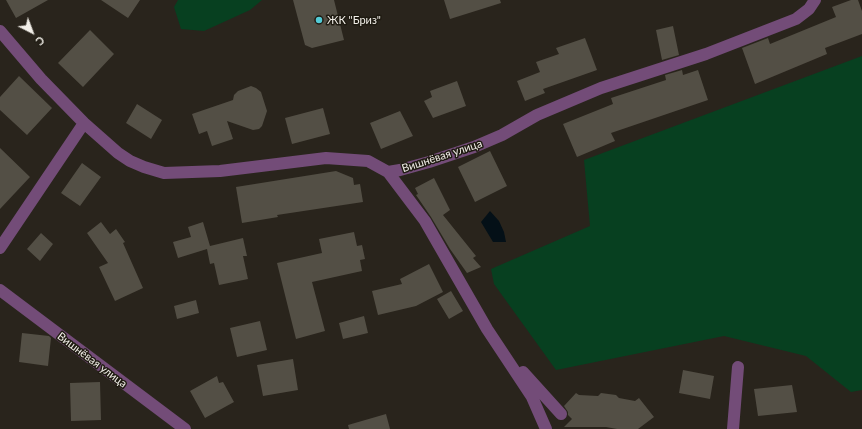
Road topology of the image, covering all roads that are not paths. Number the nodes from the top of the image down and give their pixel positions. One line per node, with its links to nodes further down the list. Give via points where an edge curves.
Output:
1 (814, 0): 4 (street, Вишнёвая улица, via 809,9 796,19 706,54 601,88 537,115 474,147)
2 (0, 30): 3 (street, Вишнёвая улица, via 41,79)
3 (84, 123): 4 (street, Вишнёвая улица, via 130,161 164,173 220,170 326,158 368,161); 5 (street)
4 (388, 172): 7 (street, via 425,221)
5 (0, 248)
6 (0, 290): 10 (street, Вишнёвая улица)
7 (495, 342): 9 (street); 11 (street, via 532,397)
8 (738, 367): 12 (street)
9 (561, 414)
10 (185, 429)
11 (546, 429)
12 (733, 429)

